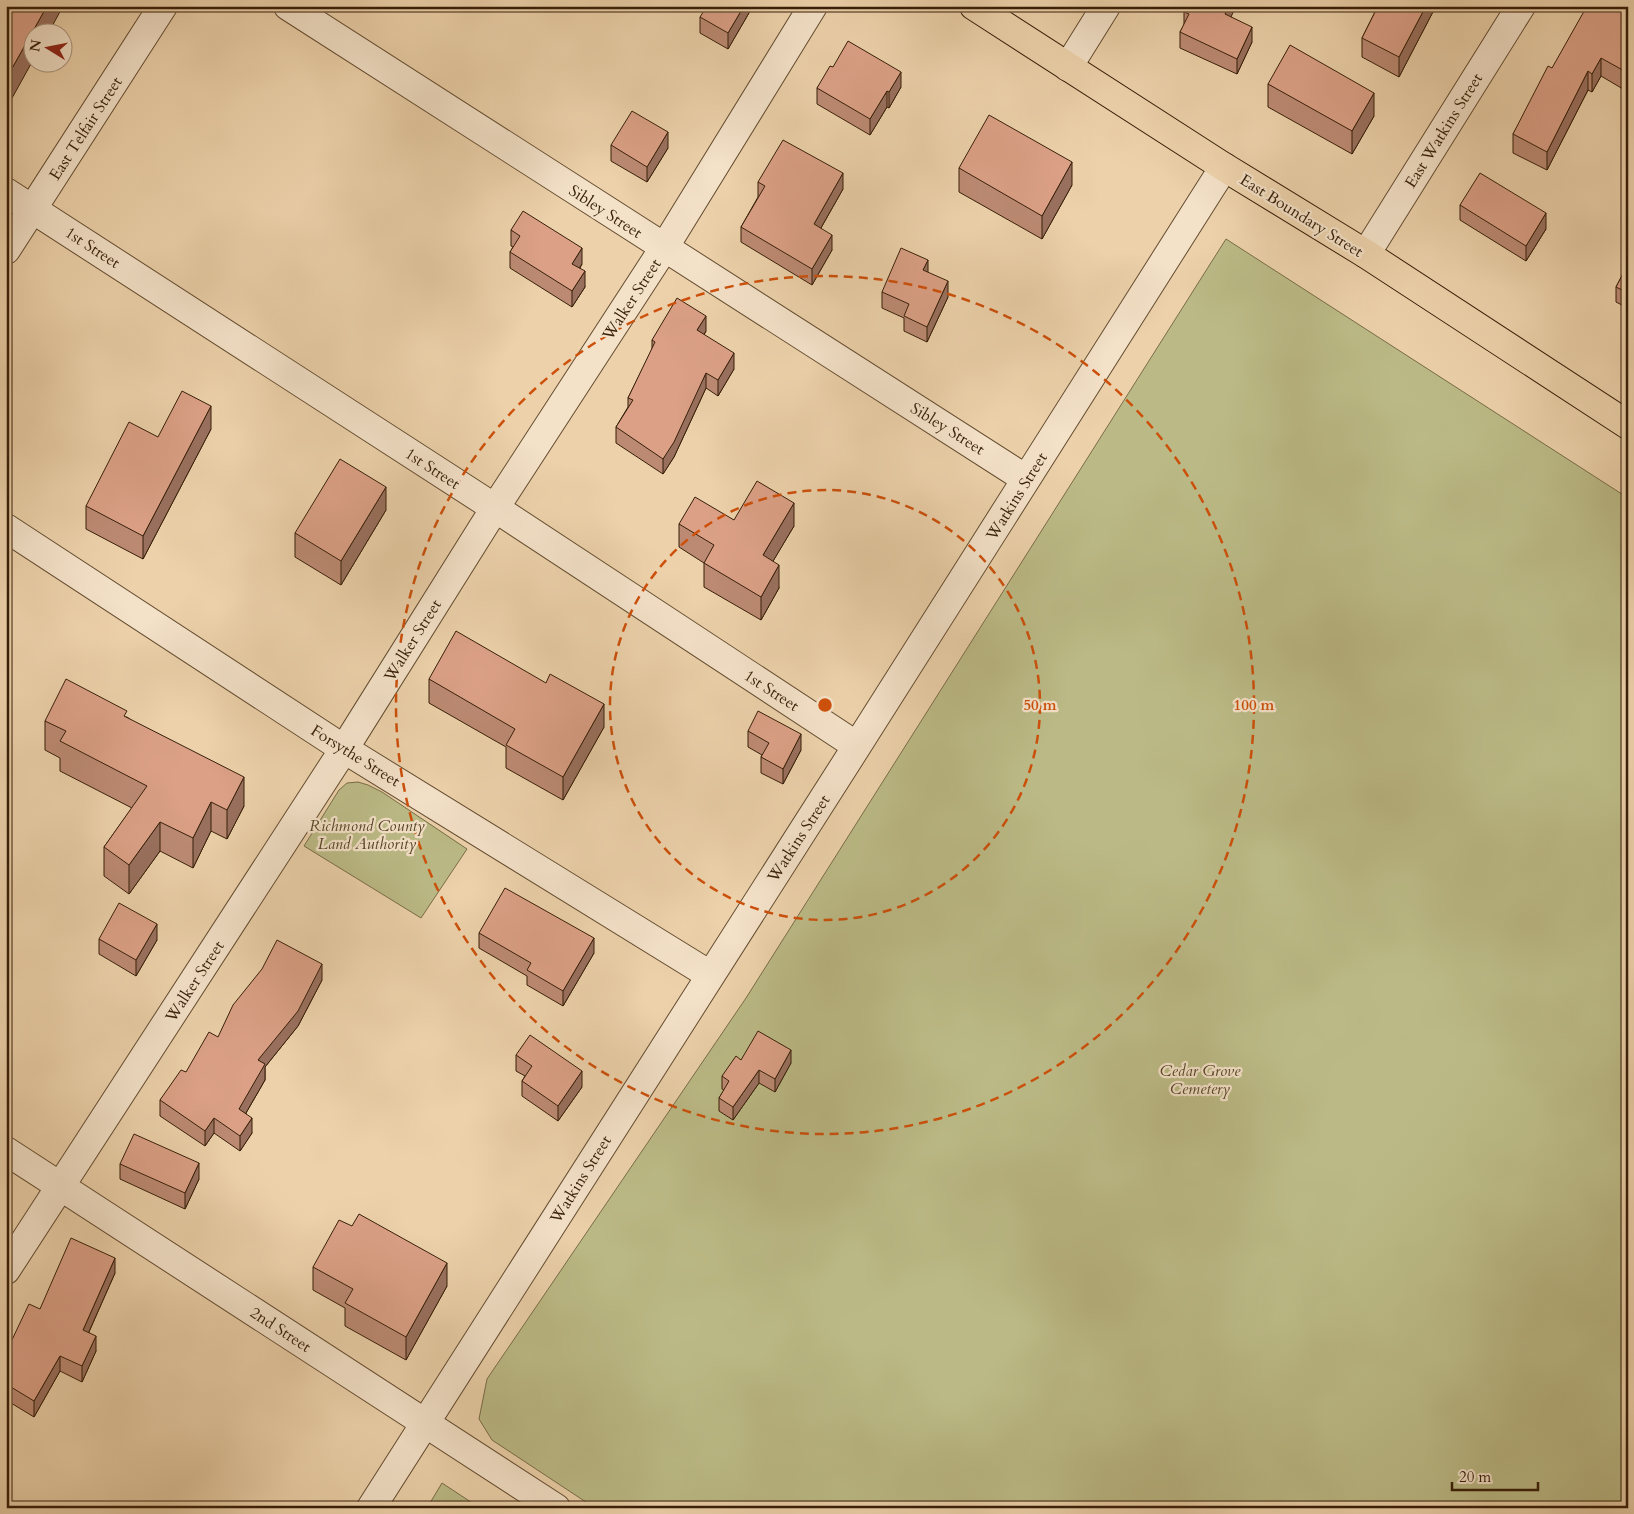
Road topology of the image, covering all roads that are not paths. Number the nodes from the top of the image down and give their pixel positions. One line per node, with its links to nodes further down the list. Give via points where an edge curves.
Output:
1 (163, 6): 10 (street, East Telfair Street)
2 (288, 6): 11 (street, Sibley Street)
3 (813, 6): 11 (street, Walker Street)
4 (974, 6): 7 (main road, East Boundary Street)
5 (1106, 6): 7 (street)
6 (1521, 6): 13 (street, East Watkins Street)
7 (1068, 66): 8 (main road, East Boundary Street)
8 (1224, 167): 13 (main road, East Boundary Street); 15 (street, Watkins Street)
9 (6, 192): 10 (street, 1st Street)
10 (33, 209): 12 (street, East Telfair Street); 16 (street, 1st Street)
11 (664, 248): 15 (street, Sibley Street); 16 (street, Walker Street)
12 (6, 250)
13 (1366, 254): 14 (main road, East Boundary Street)
14 (1628, 425)
15 (1026, 479): 18 (street, Watkins Street)
16 (495, 508): 18 (street, 1st Street); 19 (street, Walker Street)
17 (6, 528): 19 (street, Forsythe Street)
18 (858, 746): 20 (street, Watkins Street)
19 (344, 749): 20 (street, Forsythe Street); 22 (street, Walker Street)
20 (710, 975): 24 (street, Watkins Street)
21 (6, 1151): 22 (street, 2nd Street)
22 (60, 1186): 23 (street, Walker Street); 24 (street, 2nd Street)
23 (6, 1270)
24 (425, 1423): 25 (street, Watkins Street); 26 (street, 2nd Street)
25 (371, 1508)
26 (556, 1508)

